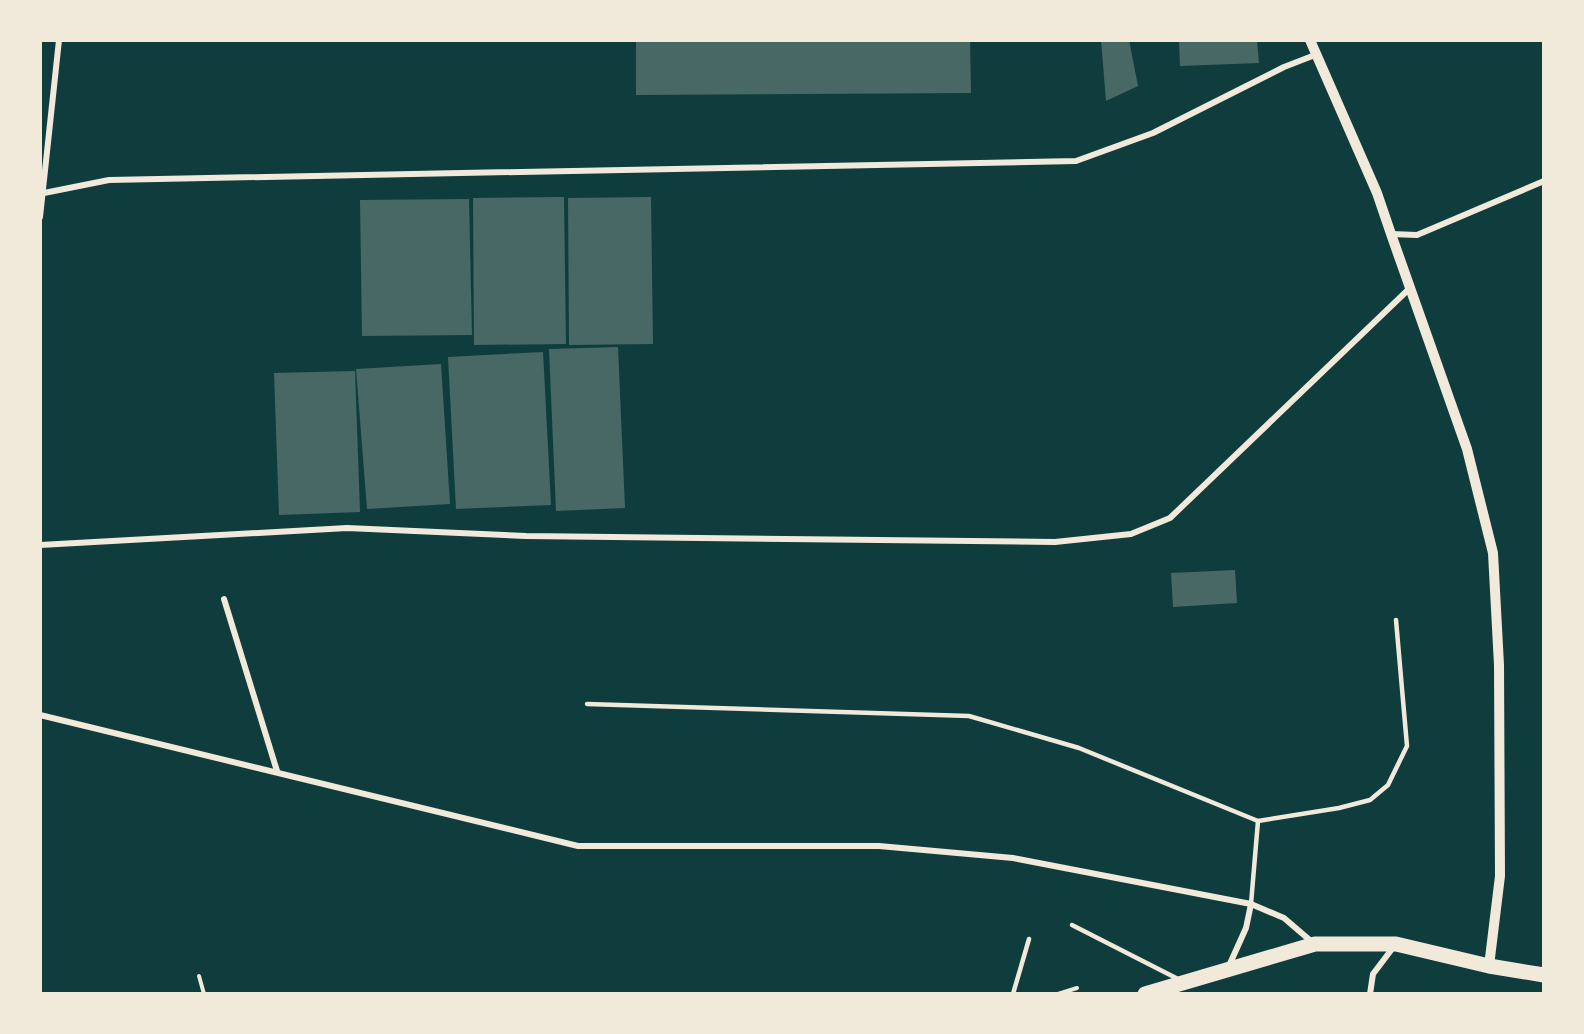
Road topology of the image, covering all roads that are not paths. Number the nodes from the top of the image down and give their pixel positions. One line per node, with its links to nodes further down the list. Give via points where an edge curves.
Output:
1 (58, 40): 5 (street)
2 (1310, 40): 3 (street)
3 (1315, 55): 5 (street, via 1153,134 1076,161 109,180); 7 (street, via 1377,193)
4 (1544, 181): 7 (street, via 1417,235)
5 (44, 193): 6 (street)
6 (40, 217)
7 (1391, 234): 8 (street)
8 (1410, 288): 9 (street, via 1170,518 1131,534 1043,542 526,536 347,528); 21 (street, via 1467,448 1493,553 1499,664 1500,876)
9 (40, 545)
10 (224, 599): 14 (street)
11 (1396, 620): 15 (lane, via 1407,746 1388,785 1360,803)
12 (587, 704): 15 (lane, via 969,716 1079,748)
13 (40, 715): 14 (street)
14 (277, 771): 16 (street, via 578,846 879,846 1013,858)
15 (1258, 820): 16 (lane)
16 (1251, 904): 19 (street, via 1284,918); 22 (street, via 1246,928)
17 (1072, 925): 24 (lane)
18 (1029, 939): 25 (lane)
19 (1315, 944): 20 (main road); 22 (main road)
20 (1395, 944): 21 (main road); 27 (street, via 1373,974)
21 (1489, 966): 23 (main road)
22 (1228, 969): 24 (main road)
23 (1544, 975)
24 (1184, 982): 26 (main road)
25 (1013, 993)
26 (1145, 993)
27 (1370, 993)

